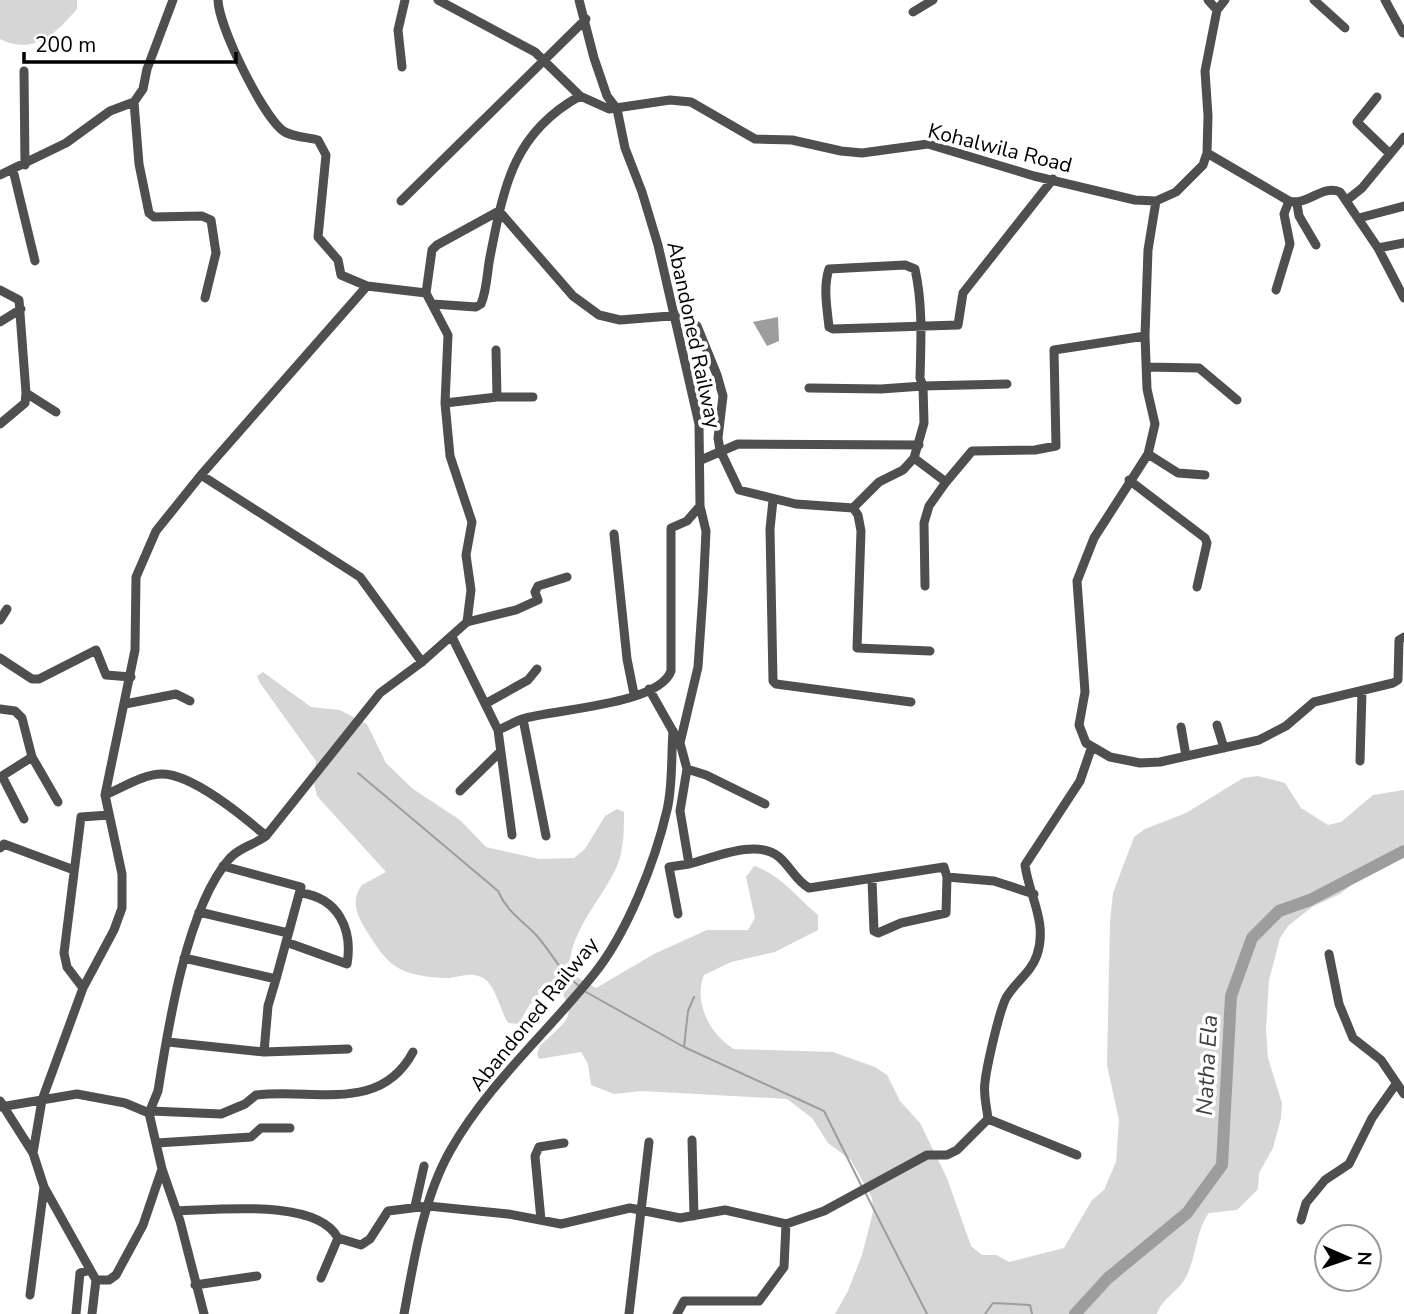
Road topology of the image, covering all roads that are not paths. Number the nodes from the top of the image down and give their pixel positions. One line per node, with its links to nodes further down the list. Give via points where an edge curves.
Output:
1 (173, 0): 21 (street, via 143,89)
2 (218, 0): 41 (street, via 218,13 233,52 268,116 285,132 318,140 326,155 318,237 338,260 341,275)
3 (405, 0): 17 (street, via 398,30)
4 (438, 0): 16 (street, via 522,44)
5 (579, 0): 13 (street, Abandoned Railway)
6 (933, 0): 12 (street)
7 (1208, 0): 11 (street)
8 (1225, 0): 11 (street)
9 (1314, 0): 14 (street)
10 (1385, 0): 15 (street)
11 (1217, 10): 24 (street, via 1205,71)
12 (913, 12)
13 (586, 19): 16 (street); 22 (street, Abandoned Railway, via 603,83)
14 (1345, 28)
15 (1403, 33)
16 (543, 61): 19 (street); 31 (street)
17 (402, 67)
18 (24, 71): 26 (street)
19 (580, 96): 22 (street); 35 (street, via 554,110 530,134 515,160)
20 (1377, 97): 25 (street, via 1357,122)
21 (134, 102): 26 (street, via 110,111 66,144); 45 (street, via 149,213 211,220 216,253)
22 (617, 109): 29 (street, Kohalwila Road, via 670,100 691,103 755,139 792,140 862,153 928,144); 49 (street, Abandoned Railway)
23 (1404, 137): 25 (street)
24 (1207, 153): 32 (street, via 1192,178); 33 (street)
25 (1390, 154): 30 (street)
26 (25, 165): 27 (street)
27 (13, 170): 28 (street); 40 (street)
28 (0, 175)
29 (1053, 179): 32 (street, Kohalwila Road); 51 (street, via 963,293 958,325)
30 (1347, 200): 33 (street, via 1336,189); 36 (street)
31 (401, 201)
32 (1156, 201): 52 (street, via 1148,250)
33 (1293, 202): 38 (street); 43 (street, via 1284,214 1290,244)
34 (1404, 206): 36 (street)
35 (499, 211): 44 (street, via 437,244 432,250); 47 (street, via 481,304); 49 (street, via 573,296 599,315 620,320)
36 (1359, 218): 39 (street)
37 (1404, 243): 39 (street)
38 (1316, 245)
39 (1378, 248): 46 (street)
40 (35, 261)
41 (367, 286): 44 (street); 70 (street)
42 (0, 290): 48 (street, via 19,300)
43 (1276, 290)
44 (426, 293): 47 (street)
45 (205, 298)
46 (1404, 298)
47 (433, 304): 62 (street, via 448,335)
48 (21, 309): 50 (street); 58 (street)
49 (674, 315): 66 (street, via 687,316 697,326 717,374 723,396); 69 (street, Abandoned Railway, via 699,424)
50 (0, 322)
51 (921, 327): 51 (street, via 833,329 826,301 830,269 905,265 915,269); 56 (street)
52 (1145, 336): 54 (street); 73 (street, via 1054,350 1056,446 972,451)
53 (496, 350): 59 (street)
54 (1146, 367): 61 (street, via 1199,368); 67 (street, via 1155,424)
55 (1007, 384): 56 (street)
56 (923, 386): 57 (street); 65 (street, via 924,423)
57 (809, 388)
58 (26, 393): 63 (street); 64 (street, via 25,402)
59 (497, 397): 60 (street); 62 (street)
60 (533, 397)
61 (1237, 400)
62 (445, 402): 83 (street, via 450,456 472,522 466,555 471,590)
63 (57, 412)
64 (0, 424)
65 (919, 445): 66 (street, via 738,444); 68 (street)
66 (720, 450): 69 (street); 74 (street, via 739,490)
67 (1148, 454): 71 (street, via 1178,473); 72 (street)
68 (914, 458): 73 (street); 76 (street, via 903,470 879,482)
69 (701, 460): 75 (street, Abandoned Railway)
70 (201, 475): 88 (street, via 360,577); 90 (street, via 156,531 136,577)
71 (1205, 475)
72 (1129, 480): 80 (street, via 1205,538); 106 (street, via 1094,538 1077,581 1085,692 1079,725)
73 (947, 482): 79 (street, via 929,506 924,523)
74 (774, 500): 76 (street); 95 (street, via 770,529 773,681)
75 (700, 506): 91 (street, via 687,521 671,528 671,671 663,685); 104 (street, Abandoned Railway, via 706,531 698,667)
76 (853, 508): 86 (street, via 861,531 856,648)
77 (614, 534): 93 (street, via 626,659)
78 (567, 577): 83 (street, via 538,586 538,600 516,610)
79 (925, 586)
80 (1197, 587)
81 (7, 609): 82 (street)
82 (0, 620)
83 (467, 622): 84 (street)
84 (452, 637): 88 (street); 97 (street)
85 (1404, 637): 92 (street, via 1399,640 1398,680)
86 (930, 651)
87 (0, 659): 90 (street, via 38,679 96,649 106,675)
88 (422, 662): 119 (street, via 380,693)
89 (537, 669): 97 (street, via 528,680)
90 (131, 677): 96 (street)
91 (649, 689): 93 (street); 103 (street)
92 (1362, 692): 105 (street, via 1314,702 1286,726 1259,740); 110 (street)
93 (634, 694): 99 (street, via 604,705)
94 (190, 701): 96 (street, via 176,694)
95 (911, 702)
96 (125, 704): 113 (street)
97 (485, 704): 102 (street)
98 (0, 709): 109 (street, via 15,711 22,718)
99 (523, 719): 102 (street); 120 (street)
100 (1217, 725): 105 (street)
101 (1181, 727): 108 (street)
102 (498, 730): 107 (street)
103 (673, 731): 104 (street); 157 (street, Abandoned Railway, via 668,808 642,885 622,927 594,975 450,1150)
104 (680, 743): 111 (street, Abandoned Railway)
105 (1224, 748): 108 (street)
106 (1091, 749): 108 (street, via 1140,763); 128 (street, via 1080,781 1025,865)
107 (500, 752): 112 (street); 118 (street)
108 (1186, 756)
109 (32, 757): 114 (street); 117 (street, via 2,776)
110 (1360, 761)
111 (687, 769): 115 (street); 122 (street, Abandoned Railway, via 680,811)
112 (460, 791)
113 (105, 795): 116 (street); 119 (street, via 146,777 172,776 217,799)
114 (58, 802)
115 (765, 804)
116 (109, 816): 124 (street, via 81,817); 135 (street, via 122,874 121,908)
117 (24, 819)
118 (512, 835)
119 (266, 836): 123 (street, via 239,849)
120 (546, 836)
121 (0, 848): 124 (street, via 4,844)
122 (689, 864): 126 (street, via 766,850 809,887); 130 (street, via 669,867)
123 (223, 866): 127 (street, via 301,887); 129 (street)
124 (74, 870): 135 (street, via 64,953 67,967)
125 (947, 877): 126 (street, via 944,867); 126 (street, via 946,913 878,933 874,931); 128 (street, via 994,881)
126 (872, 880)
127 (301, 893): 131 (street); 131 (street, via 333,906 343,920 349,938 347,964)
128 (1034, 894): 145 (street, via 1040,927 1037,954 1026,977 1004,1001 984,1083)
129 (199, 912): 131 (street); 133 (street)
130 (678, 914)
131 (287, 938): 134 (street)
132 (1329, 954): 140 (street, via 1339,1004 1353,1038 1381,1060)
133 (184, 958): 134 (street); 136 (street)
134 (276, 979): 138 (street, via 268,1006)
135 (83, 989): 142 (street)
136 (168, 1042): 138 (street); 144 (street)
137 (348, 1049): 138 (street)
138 (264, 1052)
139 (413, 1052): 144 (street, via 394,1079 364,1093 256,1095 221,1114)
140 (1396, 1084): 141 (street); 162 (street, via 1349,1164 1325,1180 1306,1203)
141 (1404, 1094)
142 (41, 1100): 143 (street); 144 (street, via 85,1094); 151 (street)
143 (1, 1105): 151 (street)
144 (150, 1112): 149 (street)
145 (988, 1119): 152 (street); 163 (street, via 957,1150 928,1155 824,1211)
146 (290, 1128): 149 (street, via 261,1128 251,1137)
147 (692, 1140): 160 (street)
148 (649, 1142): 158 (street)
149 (157, 1143): 154 (street)
150 (564, 1143): 161 (street, via 539,1147 535,1156)
151 (33, 1153): 155 (street)
152 (1077, 1155)
153 (424, 1166): 156 (street)
154 (162, 1169): 159 (street); 168 (street, via 143,1225 116,1275)
155 (44, 1187): 165 (street); 170 (street)
156 (415, 1206): 157 (street); 164 (street, via 388,1211 370,1240 361,1245)
157 (428, 1206): 161 (street); 174 (street, Abandoned Railway)
158 (643, 1209): 160 (street, via 680,1218); 161 (street, via 601,1213 569,1223); 175 (street)
159 (177, 1211): 164 (street, via 270,1210 321,1220); 169 (street)
160 (694, 1216): 163 (street, via 736,1211)
161 (541, 1220)
162 (1301, 1220)
163 (786, 1224): 176 (street, via 784,1267 760,1300 684,1301)
164 (338, 1238): 167 (street)
165 (90, 1270): 168 (street); 171 (street, via 80,1273)
166 (257, 1276): 169 (street)
167 (321, 1278)
168 (96, 1280): 172 (street)
169 (195, 1285): 173 (street)
170 (30, 1295)
171 (76, 1314)
172 (92, 1314)
173 (204, 1314)
174 (404, 1314)
175 (629, 1314)
176 (677, 1314)

